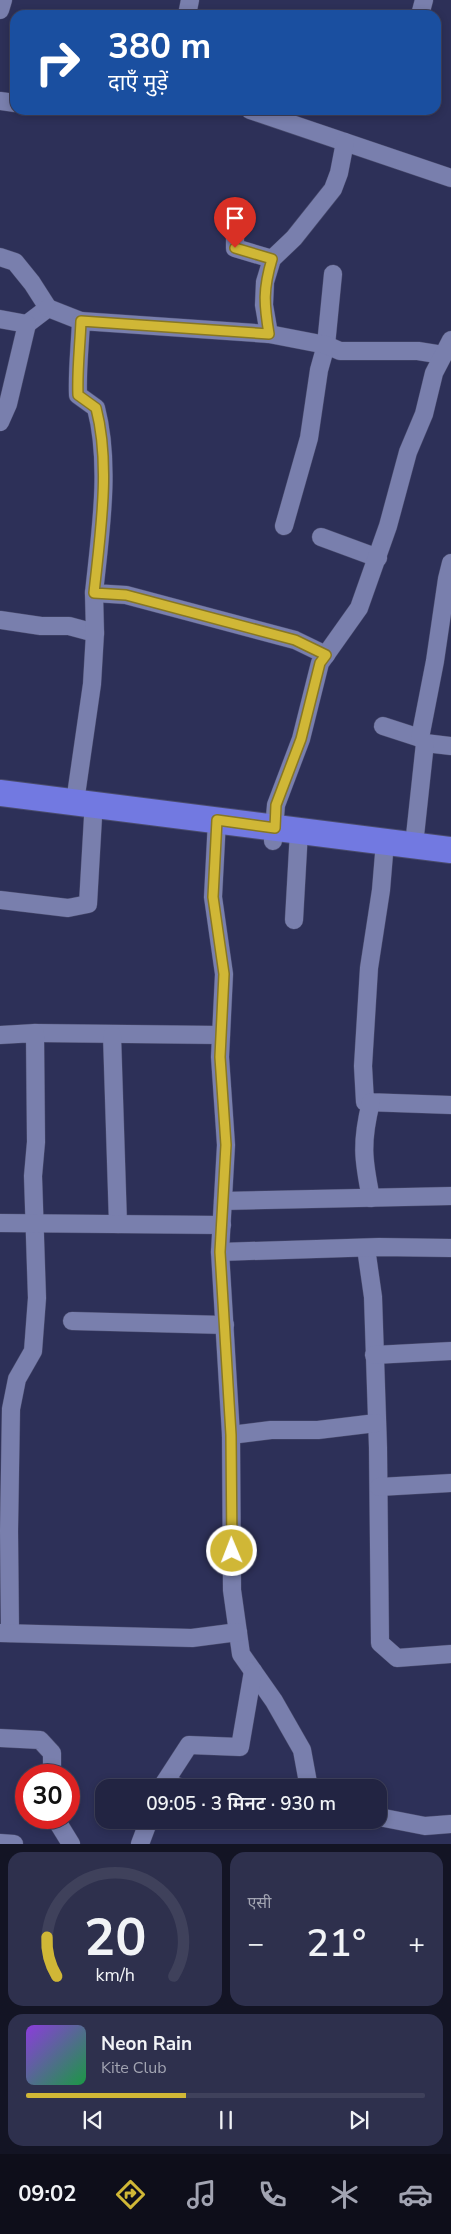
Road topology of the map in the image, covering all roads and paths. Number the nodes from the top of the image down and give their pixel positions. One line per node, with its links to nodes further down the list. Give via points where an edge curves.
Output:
1 (3, 0): 2 (street)
2 (0, 10)
3 (265, 115): 4 (street)
4 (344, 142): 5 (street); 8 (street, via 333,189 294,238)
5 (451, 178)
6 (235, 226): 8 (street, via 235,248)
7 (0, 257): 10 (street, via 15,262)
8 (272, 259): 14 (street, via 265,282 264,305)
9 (333, 274): 15 (street)
10 (48, 308): 12 (street); 13 (street)
11 (0, 318): 13 (street)
12 (81, 321): 14 (street); 22 (street, via 78,395 96,408 103,460)
13 (27, 324): 17 (street, via 8,404)
14 (269, 334): 15 (street)
15 (326, 345): 16 (street, via 340,351 418,351); 18 (street, via 309,438)
16 (448, 347): 20 (street, via 434,373)
17 (0, 422)
18 (284, 526)
19 (321, 537): 20 (street)
20 (378, 558): 26 (street, via 359,608)
21 (451, 563): 23 (street)
22 (94, 593): 25 (street); 26 (street, via 126,595 295,640)
23 (448, 596): 28 (street)
24 (0, 620): 25 (street, via 69,626)
25 (95, 633): 32 (street)
26 (326, 655): 34 (street, via 320,663 301,739 276,805)
27 (383, 726): 28 (street)
28 (423, 741): 29 (street); 35 (street)
29 (451, 746)
30 (0, 793): 32 (highway)
31 (0, 808): 32 (highway)
32 (84, 810): 33 (highway); 39 (street, via 88,904 68,908)
33 (216, 827): 34 (highway); 44 (street, via 213,897 224,974)
34 (287, 836): 36 (highway); 40 (street)
35 (414, 845): 36 (highway); 37 (highway)
36 (384, 848): 38 (highway); 45 (street, via 369,968 364,1050 365,1102)
37 (451, 850)
38 (451, 864)
39 (0, 900)
40 (294, 920)
41 (35, 1033): 42 (street); 43 (street); 51 (street)
42 (0, 1035)
43 (112, 1035): 44 (street); 52 (street)
44 (221, 1035): 49 (street, via 226,1145)
45 (370, 1102): 46 (street); 48 (street, via 364,1130 364,1161)
46 (451, 1105)
47 (451, 1196): 48 (street)
48 (371, 1198): 49 (street)
49 (223, 1201): 53 (street)
50 (0, 1222): 51 (street)
51 (34, 1223): 52 (street); 63 (street, via 37,1298 33,1351 17,1379)
52 (118, 1224): 53 (street)
53 (222, 1225): 56 (street)
54 (366, 1248): 55 (street); 56 (street); 60 (street)
55 (451, 1248)
56 (220, 1252): 58 (street)
57 (72, 1320): 58 (street)
58 (226, 1325): 62 (street)
59 (451, 1350): 60 (street)
60 (374, 1355): 61 (street)
61 (376, 1423): 62 (street); 65 (street)
62 (231, 1435): 67 (street, via 232,1590)
63 (5, 1440): 66 (street)
64 (451, 1483): 65 (street)
65 (379, 1487): 69 (street, via 380,1643 398,1658)
66 (5, 1539): 68 (street)
67 (238, 1632): 68 (street, via 192,1638); 70 (street, via 240,1654)
68 (5, 1633)
69 (451, 1654)
70 (253, 1671): 73 (street, via 240,1747 188,1745); 74 (street, via 274,1700 302,1750)
71 (0, 1738): 72 (street, via 40,1740 52,1753)
72 (52, 1764)
73 (168, 1779)
74 (307, 1779)
75 (387, 1818): 76 (street, via 425,1826)
76 (451, 1824)
77 (62, 1829): 81 (street)
78 (146, 1829): 82 (street)
79 (0, 1843): 80 (street)
80 (14, 1844)
81 (72, 1844)
82 (140, 1844)

